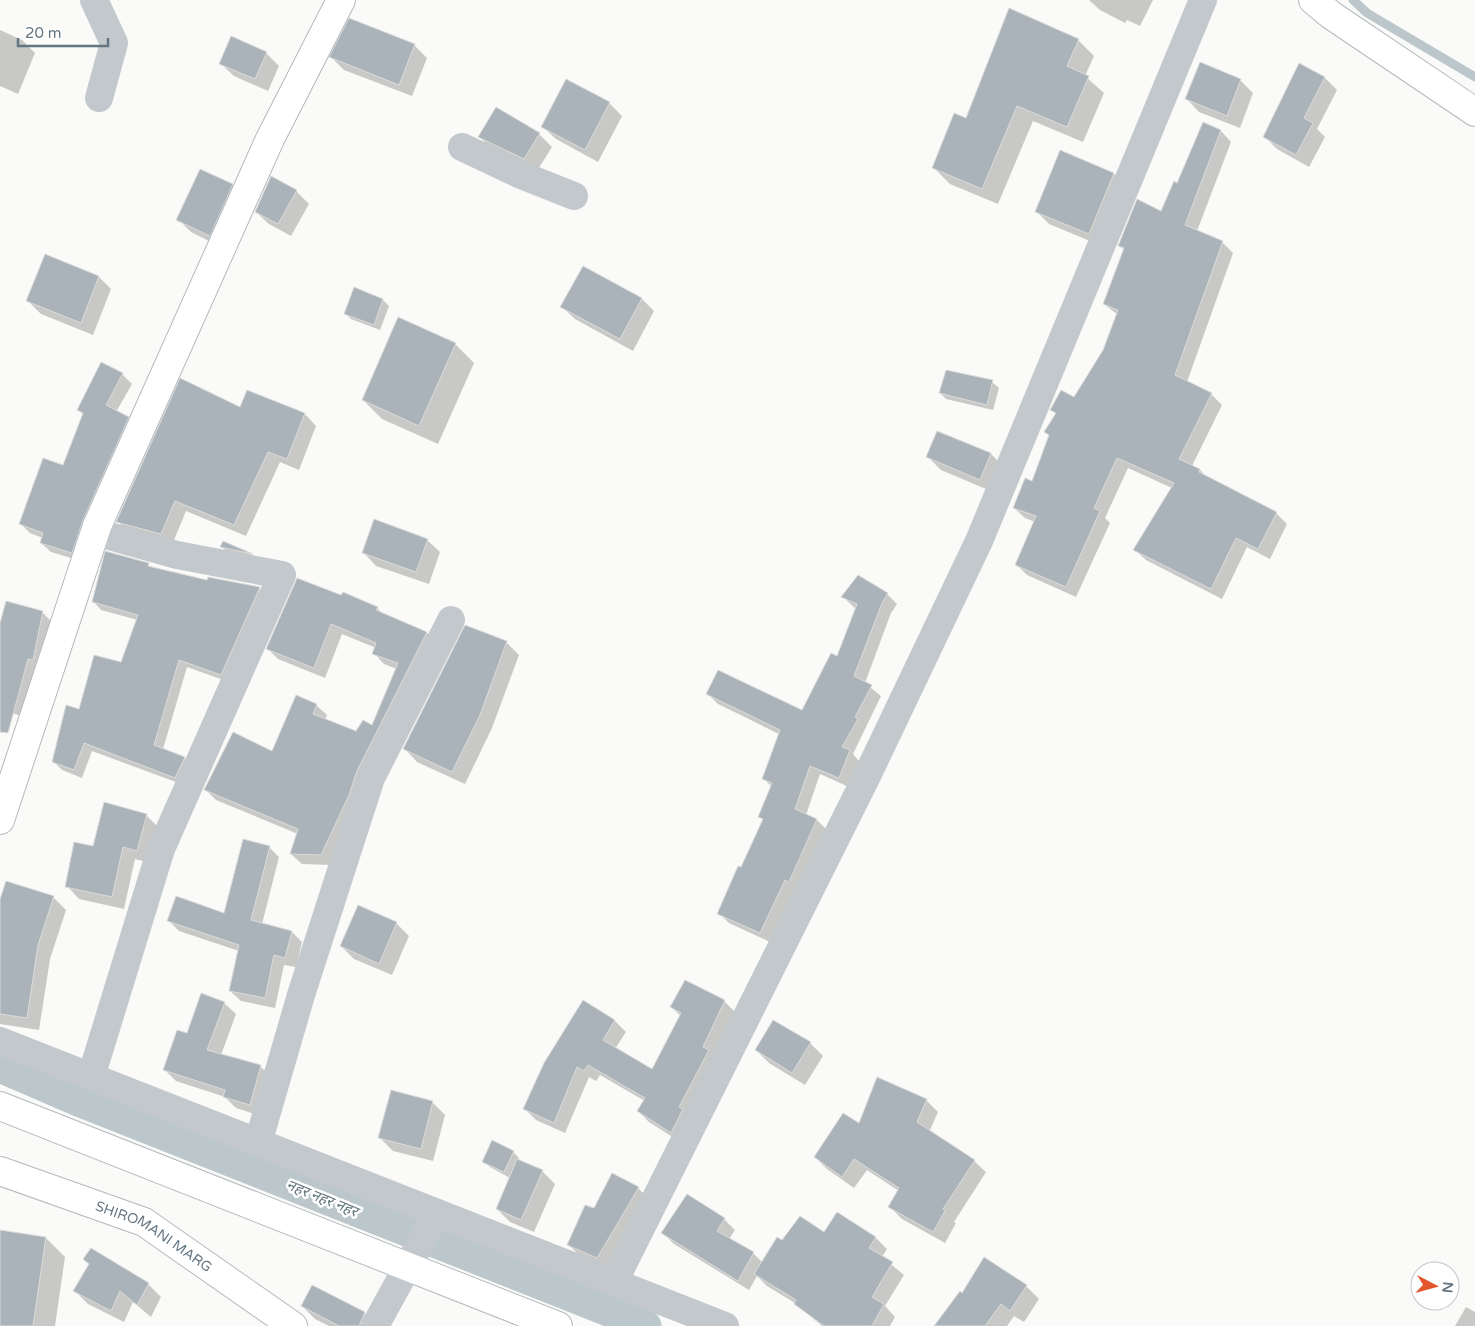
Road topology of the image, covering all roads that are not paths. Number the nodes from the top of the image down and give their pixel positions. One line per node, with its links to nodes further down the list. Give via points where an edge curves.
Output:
1 (94, 0): 5 (street, via 114,43)
2 (342, 0): 9 (street, via 270,139)
3 (1203, 0): 19 (street, via 979,541 865,780)
4 (1313, 0): 6 (street)
5 (99, 98)
6 (1475, 112)
7 (462, 146): 8 (street, via 521,176)
8 (574, 196)
9 (95, 532): 11 (street); 13 (street, via 177,555 282,575 161,849)
10 (450, 620): 15 (street, via 371,778 301,995)
11 (0, 820)
12 (0, 1041): 13 (street)
13 (91, 1077): 15 (street)
14 (0, 1106): 18 (street)
15 (258, 1142): 17 (street)
16 (0, 1171): 20 (street, SHIROMANI MARG, via 144,1222)
17 (437, 1213): 18 (street); 19 (street)
18 (407, 1266): 21 (street); 22 (street)
19 (614, 1282): 23 (street)
20 (293, 1326)
21 (375, 1326)
22 (558, 1326)
23 (725, 1326)

